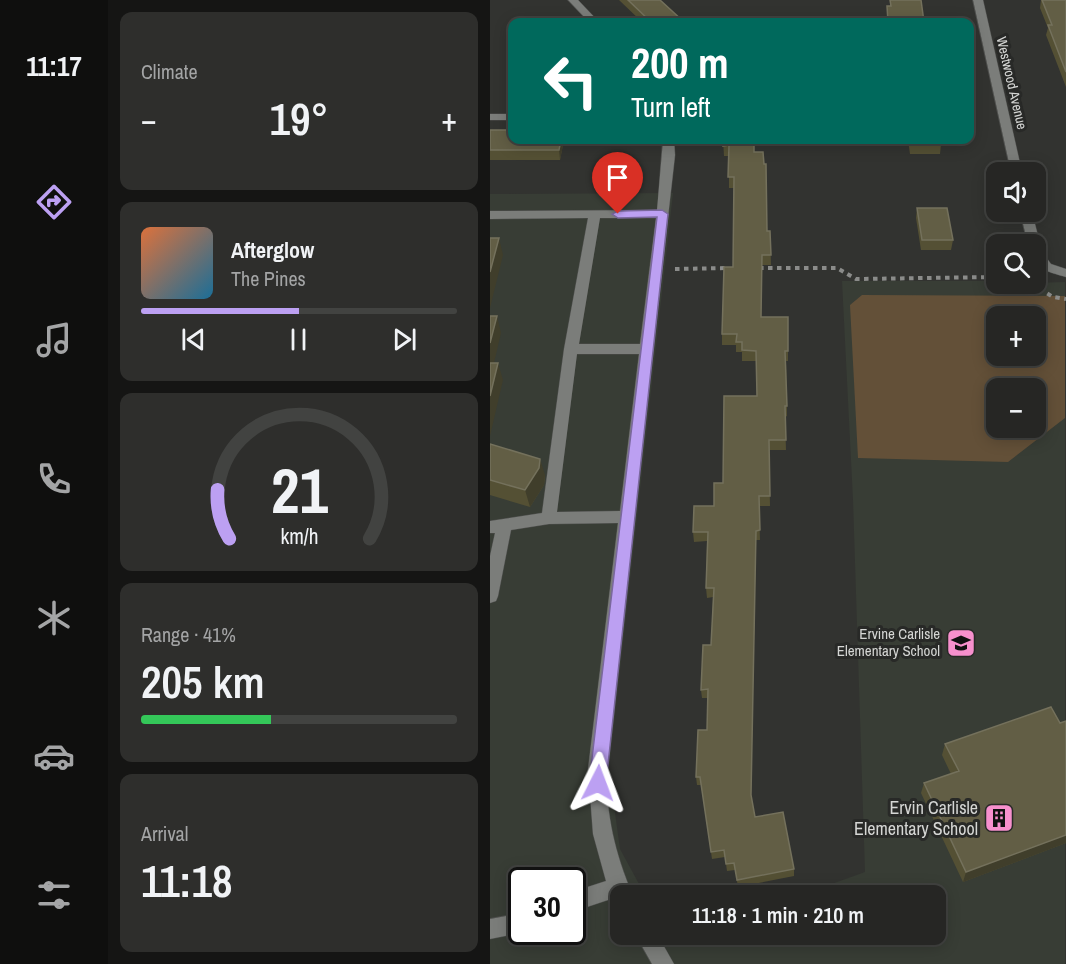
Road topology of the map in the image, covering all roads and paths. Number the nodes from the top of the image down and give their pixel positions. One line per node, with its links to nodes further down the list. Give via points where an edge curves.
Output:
1 (573, 0): 3 (street)
2 (978, 0): 7 (street, Westwood Avenue)
3 (590, 18)
4 (490, 117): 5 (street)
5 (508, 117)
6 (669, 144): 9 (street)
7 (1015, 162)
8 (595, 214): 9 (street); 10 (street); 19 (street)
9 (662, 214): 14 (street)
10 (490, 215)
11 (1046, 266): 15 (street)
12 (735, 268): 14 (path)
13 (758, 268): 16 (path, via 837,268 856,279)
14 (656, 269): 20 (street)
15 (1066, 273)
16 (986, 278)
17 (1046, 293): 18 (path)
18 (1066, 299)
19 (571, 349): 20 (street); 22 (street)
20 (647, 349): 21 (street)
21 (627, 517): 22 (street); 25 (street, via 597,797 604,841)
22 (549, 518): 23 (street)
23 (497, 526): 24 (street)
24 (490, 596)
25 (619, 885)
26 (610, 893): 27 (street)
27 (586, 899)
28 (508, 926): 29 (street)
29 (490, 929)
30 (652, 945): 31 (street)
31 (664, 964)

